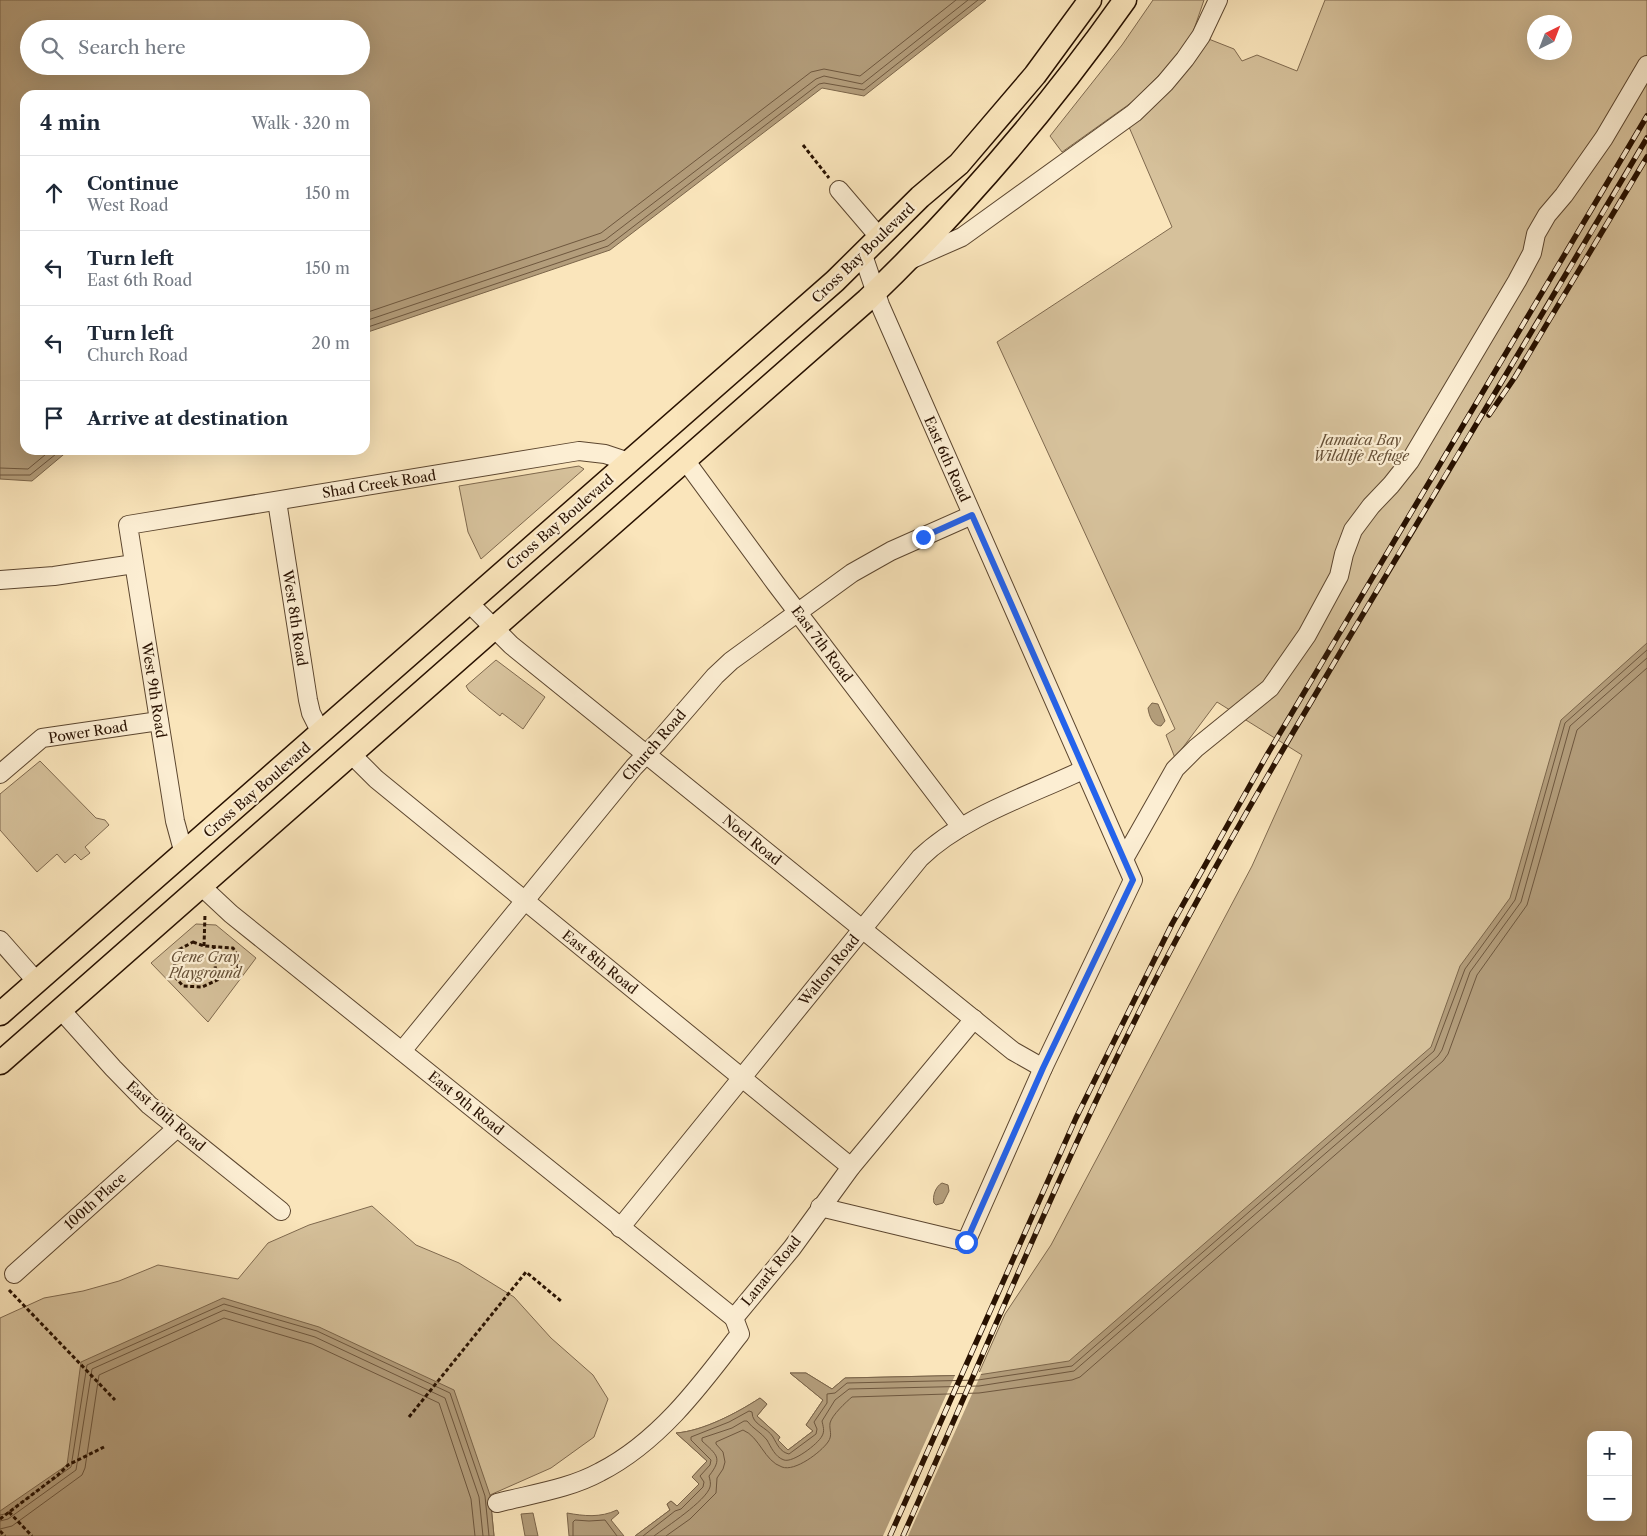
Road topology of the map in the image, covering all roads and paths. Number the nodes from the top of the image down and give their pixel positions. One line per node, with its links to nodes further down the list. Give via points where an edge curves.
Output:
1 (1090, 0): 7 (main road, Cross Bay Boulevard, via 1035,75 959,164 920,197)
2 (1125, 0): 9 (main road, via 1026,130)
3 (1218, 0): 9 (street, via 1189,54 1134,113 962,237)
4 (1647, 65): 29 (street, via 1604,138 1547,215 1517,281 1410,461 1353,530 1339,576 1306,635 1270,688 1175,769)
5 (803, 145): 6 (path)
6 (839, 190): 7 (street)
7 (880, 238): 8 (main road, Cross Bay Boulevard)
8 (863, 255): 10 (street, East 6th Road); 12 (main road, Cross Bay Boulevard)
9 (907, 261): 10 (main road)
10 (875, 292): 11 (main road); 14 (street, East 6th Road)
11 (685, 460): 19 (street, East 7th Road); 20 (main road)
12 (629, 462): 13 (street, Shad Creek Road, via 579,451); 18 (main road, Cross Bay Boulevard)
13 (277, 501): 15 (street, Shad Creek Road); 22 (street, West 8th Road, via 308,700)
14 (972, 515): 19 (street, Church Road, via 870,562); 25 (street, East 6th Road)
15 (128, 525): 16 (street, West 9th Road)
16 (134, 564): 17 (street); 21 (street, West 9th Road)
17 (0, 580)
18 (469, 603): 20 (street, Noel Road); 22 (main road, Cross Bay Boulevard)
19 (797, 612): 24 (street, Church Road, via 722,669); 27 (street, East 7th Road)
20 (494, 628): 23 (main road); 24 (street, Noel Road)
21 (159, 721): 26 (street, Power Road, via 42,738); 28 (street, West 9th Road, via 175,821)
22 (321, 733): 28 (main road, Cross Bay Boulevard)
23 (351, 754): 30 (main road); 31 (street, East 8th Road, via 376,779)
24 (646, 754): 31 (street, Church Road); 33 (street, Noel Road)
25 (1084, 770): 27 (street, Walton Road); 29 (street, East 6th Road)
26 (0, 774)
27 (961, 827): 33 (street, Walton Road, via 920,858)
28 (184, 854): 38 (main road, Cross Bay Boulevard)
29 (1124, 859): 44 (street, East 6th Road, via 1133,880)
30 (201, 886): 39 (main road); 42 (street, East 9th Road, via 231,914)
31 (525, 901): 42 (street, Church Road); 45 (street, East 8th Road)
32 (204, 914): 35 (path)
33 (862, 928): 41 (street, Noel Road); 45 (street, Walton Road)
34 (0, 940): 38 (street)
35 (204, 946): 36 (path); 37 (path, via 193,942 180,949 174,957 176,978 183,986 202,986)
36 (214, 947): 37 (path); 37 (path, via 233,948 238,956 238,967)
37 (216, 980)
38 (36, 982): 40 (main road, Cross Bay Boulevard)
39 (61, 1010): 43 (main road); 46 (street, East 10th Road, via 136,1092)
40 (0, 1014)
41 (974, 1019): 44 (street, Noel Road, via 1020,1056); 47 (street, Lanark Road)
42 (402, 1051): 50 (street, East 9th Road)
43 (0, 1063)
44 (1043, 1068): 48 (street, via 966,1242)
45 (742, 1078): 47 (street, East 8th Road); 50 (street, Walton Road)
46 (177, 1128): 49 (street, East 10th Road); 51 (street, 100th Place)
47 (851, 1167): 48 (street, Lanark Road)
48 (820, 1208): 53 (street, Lanark Road, via 792,1248)
49 (281, 1211)
50 (620, 1228): 53 (street, East 9th Road)
51 (8, 1279): 54 (path)
52 (562, 1301): 55 (path, via 526,1272)
53 (734, 1318): 57 (street, Lanark Road, via 740,1334 736,1340 679,1410 630,1453 599,1473 578,1481)
54 (115, 1400)
55 (409, 1417)
56 (104, 1447): 58 (path, via 68,1466)
57 (497, 1503)
58 (9, 1512): 59 (path); 62 (path)
59 (0, 1519)
60 (0, 1531): 61 (path)
61 (5, 1536)
62 (32, 1536)

